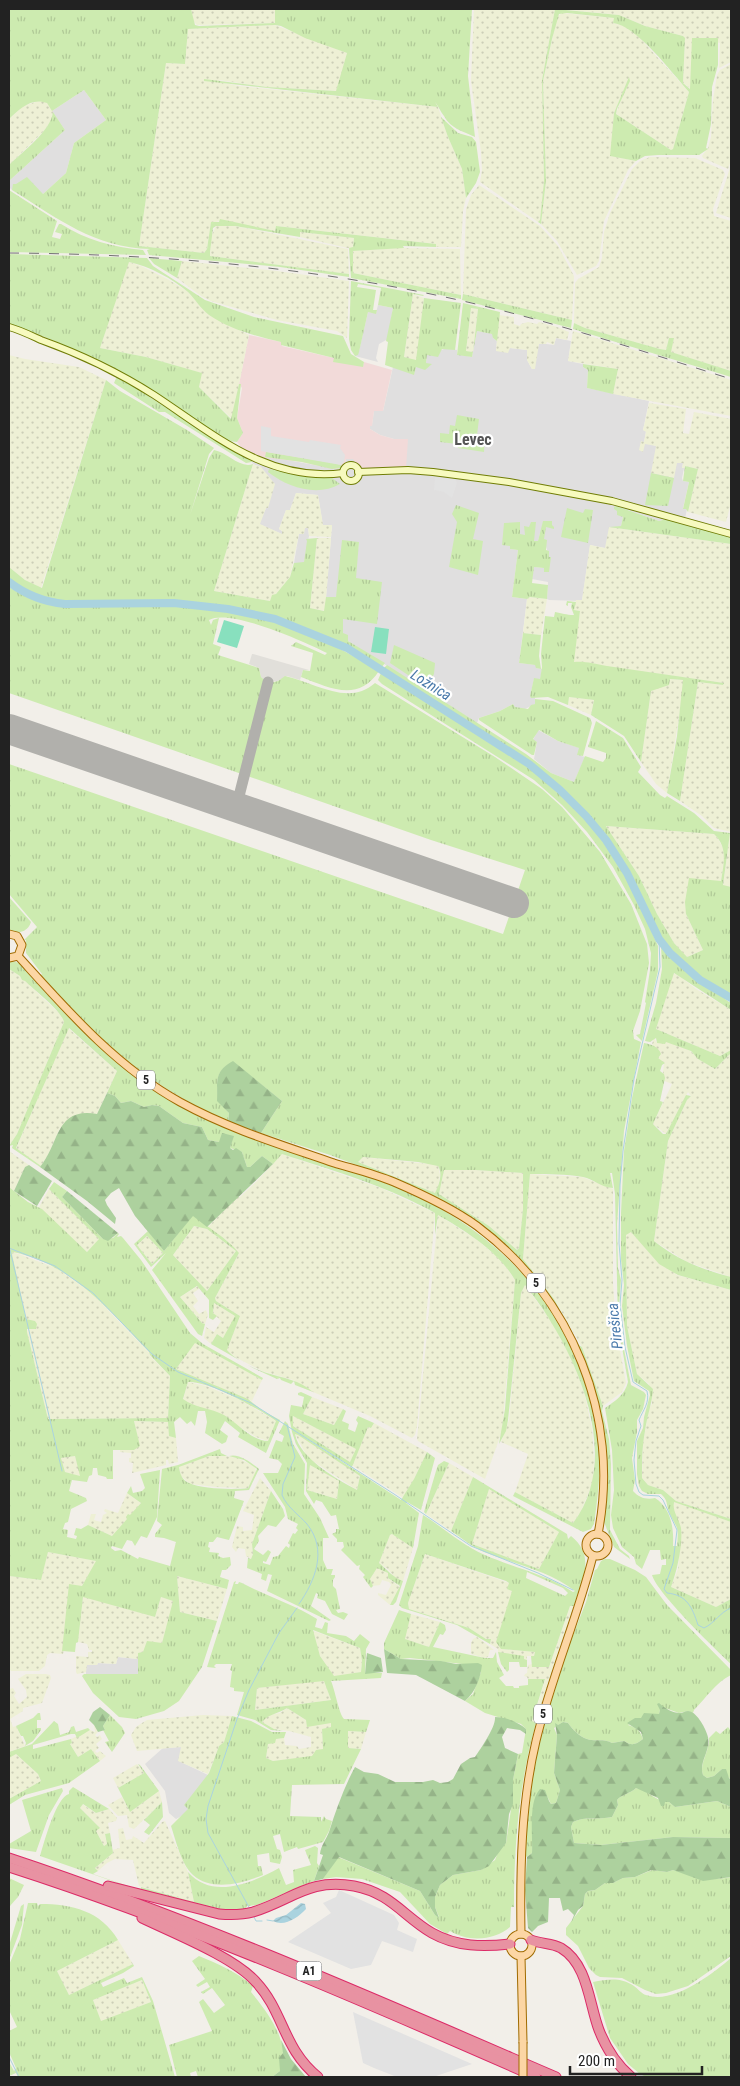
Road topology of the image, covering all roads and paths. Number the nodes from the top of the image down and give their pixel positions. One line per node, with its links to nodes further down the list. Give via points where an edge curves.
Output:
1 (9, 329): 3 (main road, via 109,369 251,458 294,471)
2 (358, 472): 3 (main road, via 351,480); 3 (main road, via 350,465); 4 (main road, via 408,470 514,483 612,501)
3 (343, 473)
4 (731, 534)
5 (9, 934): 6 (main road, via 21,940 22,949)
6 (18, 956): 7 (main road); 8 (main road, 5, via 100,1044 130,1069 181,1102 250,1134 392,1182 437,1202 503,1247 542,1291 563,1321 590,1384 603,1440 603,1500)
7 (9, 958)
8 (598, 1534): 9 (main road, 5, via 591,1535 585,1545); 9 (main road, 5, via 606,1538 607,1550 603,1555)
9 (593, 1556): 14 (main road, 5, via 530,1766 521,1856)
10 (9, 1858): 12 (highway, A1)
11 (9, 1867): 13 (highway, A1)
12 (59, 1875): 16 (highway, via 71,1875 219,1914 254,1912 301,1891 326,1884 356,1886 392,1901 432,1933 444,1938 470,1946); 21 (highway, A1, via 163,1912 330,1979)
13 (123, 1906): 18 (highway, via 129,1912 225,1959 255,1981 270,2001 293,2050); 20 (highway, A1, via 275,1965)
14 (521, 1934): 15 (main road); 16 (main road, via 514,1936)
15 (531, 1940): 17 (main road, via 531,1950); 22 (highway, via 563,1949 577,1965 604,2042 613,2059)
16 (510, 1944): 17 (main road, via 514,1954)
17 (521, 1956): 19 (main road, bridge)
18 (318, 2077)
19 (523, 2077)
20 (536, 2077)
21 (556, 2077)
22 (630, 2077)

